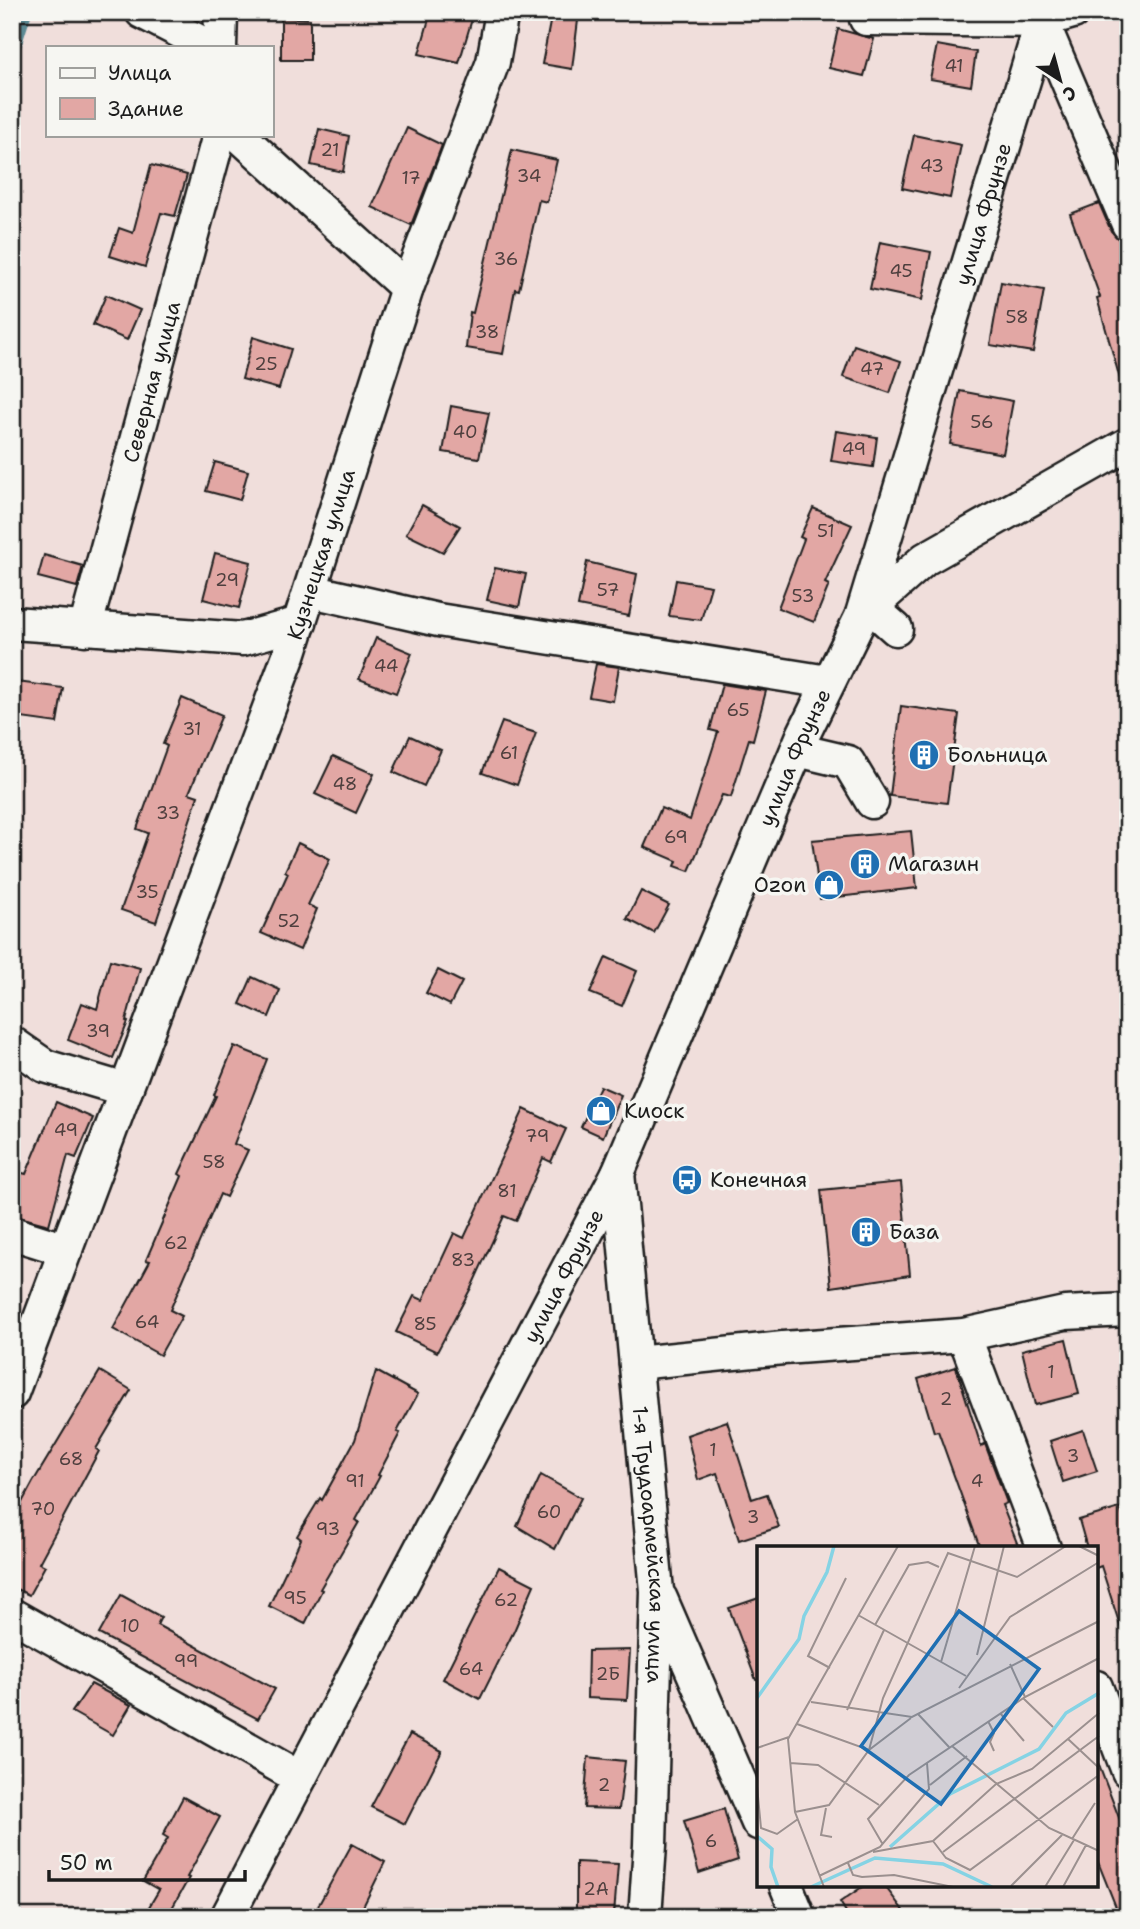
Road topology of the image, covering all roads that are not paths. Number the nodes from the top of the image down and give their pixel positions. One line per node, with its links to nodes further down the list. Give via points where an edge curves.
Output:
1 (142, 12): 7 (street)
2 (221, 12): 8 (street)
3 (502, 12): 12 (street, Кузнецкая улица, via 493,62)
4 (1073, 12): 5 (street)
5 (1042, 17): 6 (street); 11 (street); 15 (street, улица Фрунзе)
6 (866, 19)
7 (208, 46)
8 (220, 46)
9 (219, 136): 18 (street, Северная улица)
10 (242, 136): 12 (street)
11 (1128, 224)
12 (407, 288): 14 (street, Кузнецкая улица)
13 (1128, 444): 15 (street, улица Фрунзе, via 926,559)
14 (311, 591): 17 (street, Кузнецкая улица); 20 (street, via 438,620)
15 (866, 611): 19 (street); 20 (street, улица Фрунзе)
16 (12, 623): 18 (street)
17 (300, 623): 18 (street, via 243,639); 24 (street, Кузнецкая улица)
18 (85, 629)
19 (896, 629)
20 (828, 682): 21 (street, улица Фрунзе)
21 (797, 750): 22 (street, via 849,762); 25 (street, улица Фрунзе)
22 (872, 802)
23 (12, 1043): 24 (street, via 45,1066)
24 (126, 1090): 27 (street, Кузнецкая улица)
25 (618, 1174): 30 (street, 1-я Трудоармейская улица); 37 (street, улица Фрунзе)
26 (12, 1233): 27 (street)
27 (66, 1250): 31 (street, Кузнецкая улица)
28 (1128, 1310): 29 (street, via 1065,1313)
29 (964, 1335): 30 (street); 32 (street)
30 (636, 1363): 33 (street, 1-я Трудоармейская улица)
31 (12, 1393)
32 (1043, 1546)
33 (657, 1591): 38 (street); 41 (street, 1-я Трудоармейская улица)
34 (12, 1615): 37 (street)
35 (1098, 1692): 36 (street)
36 (1128, 1771)
37 (300, 1779): 40 (street, улица Фрунзе)
38 (757, 1821)
39 (787, 1887): 42 (street)
40 (227, 1917)
41 (645, 1917)
42 (800, 1917)

